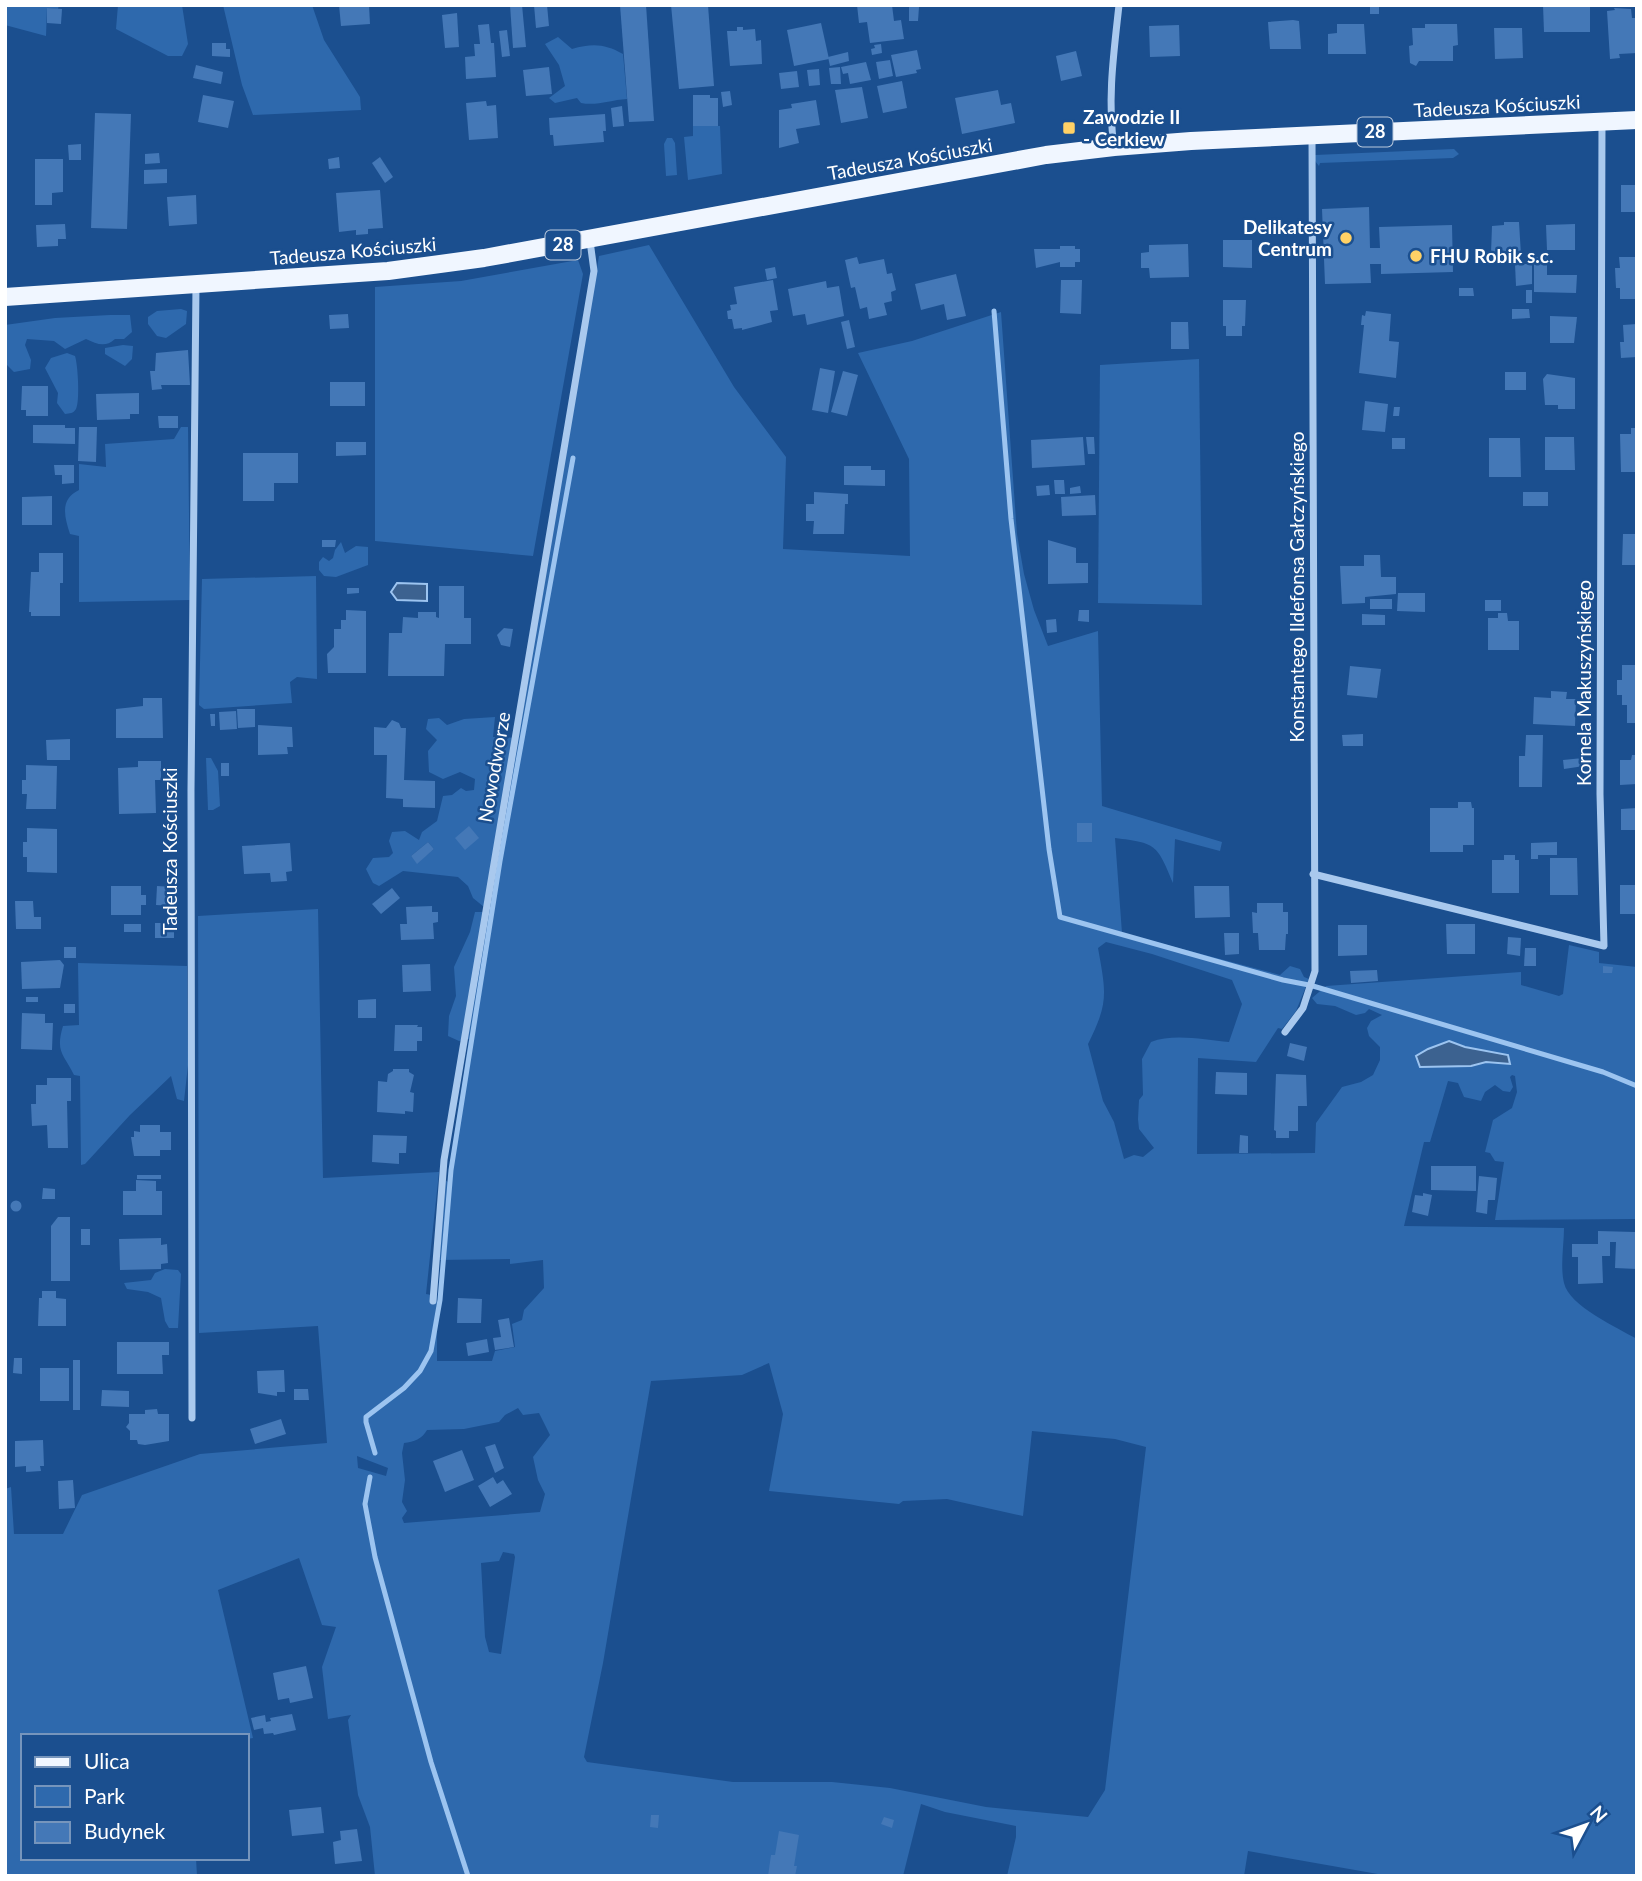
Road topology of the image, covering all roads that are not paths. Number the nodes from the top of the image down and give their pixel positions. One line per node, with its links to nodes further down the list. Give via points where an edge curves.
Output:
1 (1119, 5): 5 (street, via 1111,127)
2 (1637, 120): 3 (main road, Tadeusza Kościuszki / 28)
3 (1602, 122): 4 (main road, Tadeusza Kościuszki / 28); 9 (street, Kornela Makuszyńskiego, via 1600,808 1604,946)
4 (1312, 135): 5 (main road, Tadeusza Kościuszki / 28); 9 (street, Konstantego Ildefonsa Gałczyńskiego)
5 (1114, 147): 6 (main road, Tadeusza Kościuszki / 28, via 1046,155)
6 (590, 240): 7 (main road, Tadeusza Kościuszki / 28, via 388,271); 11 (street, Nowodworze, via 594,271 444,1160)
7 (196, 284): 8 (main road, Tadeusza Kościuszki / 28); 12 (street, Tadeusza Kościuszki)
8 (5, 297)
9 (1313, 874): 10 (street, Konstantego Ildefonsa Gałczyńskiego, via 1315,971 1303,1008)
10 (1285, 1031)
11 (433, 1301)
12 (191, 1418)

